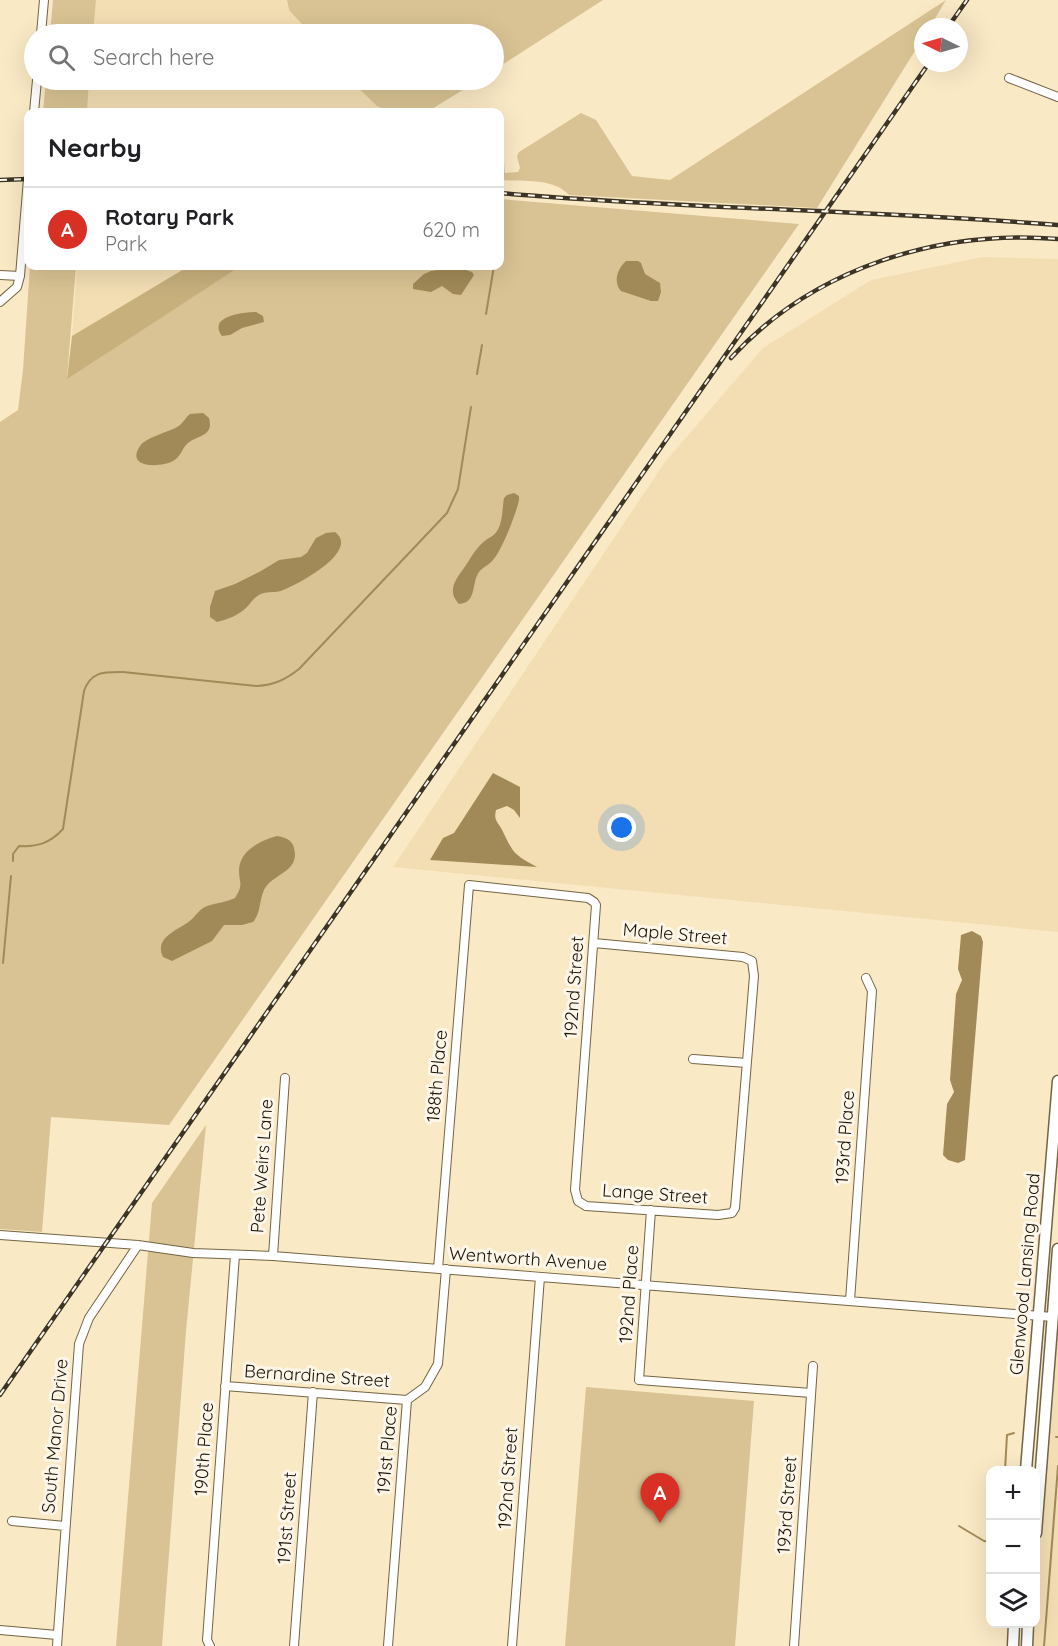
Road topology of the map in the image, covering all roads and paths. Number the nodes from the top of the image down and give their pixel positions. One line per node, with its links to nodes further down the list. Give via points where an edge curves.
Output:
1 (44, 0): 2 (street)
2 (42, 24)
3 (1009, 78): 5 (street)
4 (36, 90): 6 (street)
5 (1058, 97)
6 (34, 108)
7 (24, 228): 9 (street)
8 (0, 275): 9 (street)
9 (20, 276): 10 (street, via 17,287)
10 (0, 302)
11 (469, 885): 12 (street, 192nd Street, via 591,900 597,910); 25 (street, 188th Place)
12 (594, 943): 15 (street, Maple Street, via 752,961); 18 (street, 192nd Street, via 575,1190)
13 (866, 978): 28 (street, 193rd Place, via 873,991)
14 (693, 1059): 15 (street)
15 (747, 1063): 19 (street, Lange Street, via 732,1213)
16 (285, 1078): 24 (street, Pete Weirs Lane)
17 (1058, 1081): 29 (main road, Glenwood Lansing Road)
18 (578, 1201): 19 (street, Lange Street, via 586,1206)
19 (651, 1210): 27 (street, 192nd Place)
20 (0, 1235): 21 (street, Wentworth Avenue)
21 (138, 1245): 23 (street, Wentworth Avenue); 39 (street, South Manor Drive, via 89,1318 79,1344)
22 (1058, 1249): 30 (main road, Glenwood Lansing Road)
23 (235, 1255): 24 (street, Wentworth Avenue); 32 (street, 190th Place)
24 (273, 1256): 25 (street, Wentworth Avenue)
25 (442, 1269): 26 (street, Wentworth Avenue); 35 (street, 191st Place, via 438,1364 425,1387)
26 (540, 1277): 27 (street, Wentworth Avenue); 48 (street, 192nd Street)
27 (646, 1285): 28 (street, Wentworth Avenue); 34 (street, 192nd Place, via 639,1380)
28 (850, 1301): 29 (street, Wentworth Avenue)
29 (1038, 1315): 30 (street, Wentworth Avenue); 36 (main road, Glenwood Lansing Road)
30 (1053, 1317): 37 (main road, Glenwood Lansing Road)
31 (813, 1366): 34 (street, 193rd Street)
32 (225, 1386): 33 (street, Bernardine Street); 45 (street, 190th Place)
33 (313, 1392): 35 (street, Bernardine Street); 46 (street, 191st Street)
34 (811, 1393): 49 (street, 193rd Street)
35 (407, 1400): 47 (street, 191st Place)
36 (1026, 1466)
37 (1036, 1520)
38 (12, 1521): 39 (street)
39 (65, 1526): 43 (street, South Manor Drive)
40 (1014, 1628): 50 (main road)
41 (1028, 1628): 51 (main road)
42 (0, 1630): 43 (street)
43 (57, 1635): 44 (street, South Manor Drive)
44 (57, 1646)
45 (209, 1646)
46 (294, 1646)
47 (388, 1646)
48 (512, 1646)
49 (794, 1646)
50 (1013, 1646)
51 (1027, 1646)

